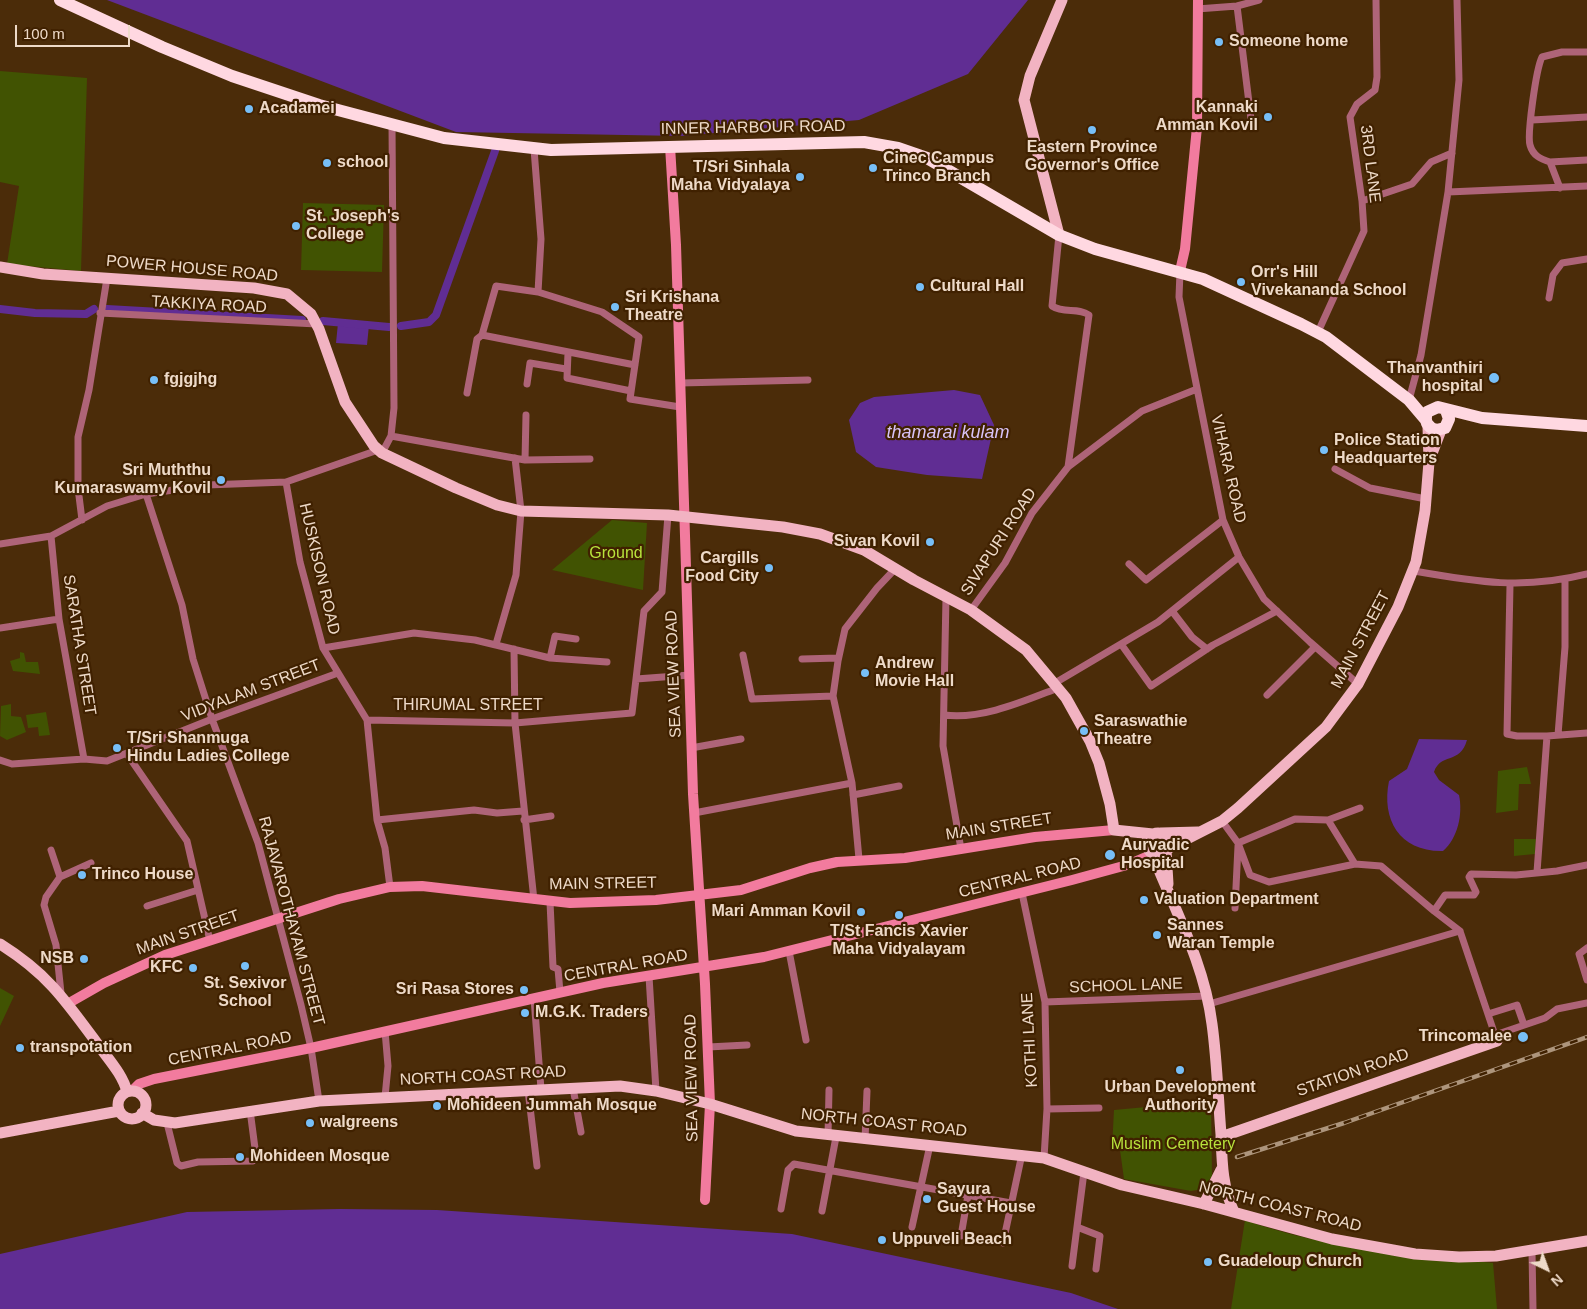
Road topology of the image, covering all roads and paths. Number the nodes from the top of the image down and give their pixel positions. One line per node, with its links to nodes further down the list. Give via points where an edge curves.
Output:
1 (60, 0): 12 (highway, INNER HARBOUR ROAD, via 232,76 319,106)
2 (1062, 0): 22 (main road, via 1030,76 1024,100)
3 (1259, 0): 7 (street)
4 (1376, 0): 21 (street, 3RD LANE, via 1375,90 1356,104 1350,117)
5 (1457, 0): 15 (street, via 1459,80)
6 (1198, 5): 7 (street); 25 (main road, via 1197,127)
7 (1237, 6): 10 (street)
8 (1587, 52): 11 (street, via 1562,52 1542,57 1536,78)
9 (1587, 118): 11 (street)
10 (1251, 119)
11 (1532, 120): 17 (street, via 1528,132 1530,147 1538,158)
12 (392, 124): 14 (highway, INNER HARBOUR ROAD, via 444,138); 50 (street, via 395,363)
13 (670, 146): 14 (highway, INNER HARBOUR ROAD); 22 (highway, INNER HARBOUR ROAD, via 723,148 864,142 898,148 943,166); 37 (main road, SEA VIEW ROAD)
14 (534, 149): 27 (street, via 541,239)
15 (1452, 153): 20 (street); 21 (street, via 1431,162 1412,184)
16 (1587, 160): 17 (street)
17 (1550, 162): 19 (street)
18 (1587, 186): 19 (street)
19 (1560, 188): 20 (street)
20 (1448, 192): 42 (street, via 1421,355)
21 (1362, 201): 31 (street, 3RD LANE, via 1364,231)
22 (1059, 235): 25 (highway, INNER HARBOUR ROAD, via 1095,249); 55 (street, via 1052,306 1059,310 1084,311 1089,315)
23 (1587, 259): 28 (street, via 1562,263 1553,275)
24 (0, 267): 26 (main road, POWER HOUSE ROAD, via 43,274)
25 (1180, 271): 31 (highway, INNER HARBOUR ROAD, via 1237,293); 39 (street, VIHARA ROAD, via 1179,297)
26 (107, 278): 29 (street); 30 (main road, POWER HOUSE ROAD, via 282,292 302,305)
27 (538, 292): 32 (street, via 496,286); 34 (street, via 602,312 639,337)
28 (1549, 298)
29 (100, 313): 30 (street, TAKKIYA ROAD); 63 (street, via 89,390 78,437)
30 (317, 324): 51 (main road, POWER HOUSE ROAD, via 345,402)
31 (1318, 332): 42 (highway, INNER HARBOUR ROAD)
32 (482, 335): 33 (street); 41 (street, via 477,339)
33 (568, 353): 34 (street); 35 (street)
34 (635, 365): 40 (street)
35 (566, 369): 38 (street, via 530,363); 40 (street, via 567,378)
36 (808, 380): 37 (street)
37 (680, 383): 43 (main road, SEA VIEW ROAD)
38 (527, 384)
39 (1197, 389): 55 (street, SIVAPURI ROAD, via 1142,412); 64 (street, VIHARA ROAD)
40 (631, 391): 43 (street, via 630,399)
41 (467, 393)
42 (1409, 400): 44 (highway, INNER HARBOUR ROAD); 48 (highway, INNER HARBOUR ROAD)
43 (680, 407): 62 (main road, SEA VIEW ROAD)
44 (1433, 408): 45 (highway, INNER HARBOUR ROAD); 48 (highway, via 1428,412)
45 (1446, 410): 47 (highway, INNER HARBOUR ROAD); 48 (highway, via 1449,415)
46 (526, 415): 54 (street)
47 (1482, 418): 48 (highway); 49 (highway)
48 (1436, 425): 59 (main road, MAIN STREET)
49 (1587, 426)
50 (391, 436): 51 (street); 52 (street)
51 (380, 451): 57 (street); 60 (main road, via 476,497)
52 (515, 458): 54 (street); 60 (street)
53 (590, 459): 54 (street)
54 (525, 460)
55 (1068, 467): 75 (street, SIVAPURI ROAD, via 1032,513 1005,563)
56 (1336, 469): 59 (street, via 1370,488)
57 (286, 482): 58 (street, via 200,486); 84 (street, HUSKISON ROAD, via 300,562)
58 (146, 494): 63 (street, via 107,506); 100 (street, RAJAVAROTHAYAM STREET, via 182,605 193,659)
59 (1426, 499): 70 (main road, MAIN STREET)
60 (520, 511): 61 (main road); 81 (street, via 516,575)
61 (668, 515): 62 (main road); 94 (street, THIRUMAL STREET, via 662,592 644,611)
62 (684, 517): 69 (main road, via 820,534 864,550); 93 (main road, SEA VIEW ROAD)
63 (82, 520): 65 (street)
64 (1223, 520): 67 (street, VIHARA ROAD); 68 (street, via 1146,580)
65 (51, 536): 66 (street); 78 (street, SARATHA STREET)
66 (0, 544)
67 (1239, 558): 76 (street); 77 (street, VIHARA ROAD, via 1264,599)
68 (1129, 564)
69 (895, 569): 74 (main road); 89 (street, via 845,629)
70 (1414, 570): 73 (street); 95 (main road, MAIN STREET)
71 (1587, 574): 72 (street)
72 (1565, 580): 73 (street); 104 (street, via 1565,647)
73 (1510, 585): 105 (street, via 1507,734)
74 (946, 597): 75 (main road); 99 (street)
75 (971, 610): 96 (main road, via 1026,650)
76 (1172, 611): 82 (street); 86 (street)
77 (1277, 611): 83 (street, VIHARA ROAD); 86 (street)
78 (59, 619): 79 (street); 109 (street, SARATHA STREET)
79 (0, 628)
80 (576, 639): 88 (street, via 555,636)
81 (496, 644): 84 (street, via 414,633); 85 (street)
82 (1121, 644): 86 (street, via 1150,686); 96 (street)
83 (1315, 647): 95 (street, VIHARA ROAD); 97 (street)
84 (323, 648): 92 (street, HUSKISON ROAD)
85 (514, 649): 88 (street); 102 (street)
86 (1206, 649)
87 (743, 655): 98 (street, via 752,699)
88 (550, 658): 91 (street)
89 (838, 658): 90 (street); 98 (street)
90 (802, 660)
91 (606, 662)
92 (338, 672): 100 (street, VIDYALAM STREET); 101 (street, HUSKISON ROAD)
93 (690, 675): 94 (street); 107 (main road, SEA VIEW ROAD)
94 (636, 679): 102 (street, THIRUMAL STREET, via 632,713)
95 (1358, 684): 120 (main road, MAIN STREET, via 1343,707 1314,739)
96 (1057, 686): 99 (street, via 1030,699 976,714); 122 (main road, via 1095,752 1107,790)
97 (1267, 695)
98 (833, 696): 111 (street)
99 (944, 715): 126 (street, via 943,746)
100 (212, 719): 108 (street, VIDYALAM STREET); 146 (street, RAJAVAROTHAYAM STREET, via 258,843)
101 (367, 720): 102 (street, THIRUMAL STREET); 118 (street, HUSKISON ROAD)
102 (515, 723): 115 (street)
103 (1587, 733): 104 (street)
104 (1558, 735): 105 (street)
105 (1547, 736): 134 (street)
106 (741, 739): 107 (street)
107 (691, 748): 116 (main road, SEA VIEW ROAD)
108 (126, 754): 109 (street, VIDYALAM STREET, via 107,761); 137 (street, via 187,841)
109 (84, 759): 110 (street, VIDYALAM STREET, via 12,764)
110 (0, 760)
111 (852, 783): 113 (street); 116 (street)
112 (899, 786): 113 (street)
113 (853, 795): 130 (street)
114 (1360, 808): 121 (street)
115 (523, 812): 118 (street, via 465,811); 119 (street)
116 (694, 813): 139 (main road, SEA VIEW ROAD)
117 (551, 816): 119 (street)
118 (377, 820): 136 (street, HUSKISON ROAD, via 385,848)
119 (524, 820): 141 (street)
120 (1222, 820): 123 (main road, MAIN STREET); 125 (street)
121 (1328, 820): 125 (street, via 1295,819); 132 (street)
122 (1114, 830): 124 (main road, MAIN STREET); 126 (main road, MAIN STREET, via 1035,837); 129 (main road)
123 (1202, 832): 124 (main road, MAIN STREET); 128 (main road, MAIN STREET)
124 (1157, 834): 128 (main road, via 1168,840); 129 (main road, via 1147,840)
125 (1238, 843): 132 (street, via 1250,876 1269,882); 144 (street)
126 (961, 849): 130 (main road, MAIN STREET, via 905,858)
127 (51, 850): 135 (street)
128 (1167, 850): 129 (main road, via 1161,854); 140 (main road)
129 (1151, 851): 138 (main road, CENTRAL ROAD, via 1127,866); 140 (main road)
130 (859, 859): 139 (main road, MAIN STREET, via 815,866 741,890)
131 (91, 863): 135 (street)
132 (1355, 864): 145 (street, via 1381,866)
133 (1587, 865): 134 (street)
134 (1537, 872): 145 (street, via 1471,874 1474,895 1445,895)
135 (60, 877): 156 (street, via 44,905 56,945)
136 (390, 887): 141 (main road, MAIN STREET, via 422,886); 146 (main road, MAIN STREET, via 339,899)
137 (198, 890): 143 (street); 148 (street)
138 (1022, 893): 151 (main road, CENTRAL ROAD); 159 (street, KOTHI LANE)
139 (699, 895): 142 (main road, MAIN STREET, via 603,903); 152 (main road, SEA VIEW ROAD)
140 (1170, 895): 158 (main road, via 1197,960)
141 (534, 900): 142 (main road, MAIN STREET)
142 (550, 902): 155 (street, via 553,967 558,969)
143 (147, 906)
144 (1235, 908)
145 (1434, 911): 147 (street)
146 (278, 920): 148 (main road, MAIN STREET); 169 (street, RAJAVAROTHAYAM STREET)
147 (1460, 931): 158 (street, SCHOOL LANE); 162 (street)
148 (210, 941): 160 (main road, MAIN STREET, via 157,958)
149 (0, 944): 156 (main road, via 34,967)
150 (1587, 948): 154 (street, via 1579,954)
151 (789, 951): 152 (main road, CENTRAL ROAD); 166 (street)
152 (704, 968): 153 (main road, CENTRAL ROAD); 168 (main road, SEA VIEW ROAD)
153 (649, 976): 155 (main road, CENTRAL ROAD); 174 (street)
154 (1587, 980)
155 (560, 992): 157 (main road, CENTRAL ROAD)
156 (61, 993): 160 (main road)
157 (534, 998): 164 (main road, CENTRAL ROAD); 171 (street)
158 (1208, 1000): 159 (street, SCHOOL LANE); 189 (main road)
159 (1045, 1002): 181 (street, KOTHI LANE)
160 (69, 1003): 176 (main road)
161 (1587, 1003): 163 (street, via 1557,1009 1545,1018)
162 (1488, 1014): 163 (street, via 1516,1005); 165 (street)
163 (1524, 1025): 165 (street)
164 (385, 1031): 169 (main road, CENTRAL ROAD); 177 (street, via 388,1066)
165 (1496, 1038): 189 (main road, STATION ROAD)
166 (806, 1040)
167 (747, 1045): 168 (street)
168 (708, 1047): 179 (main road, SEA VIEW ROAD)
169 (311, 1048): 176 (main road, CENTRAL ROAD, via 154,1079); 178 (street, RAJAVAROTHAYAM STREET)
170 (573, 1088): 171 (main road, NORTH COAST ROAD); 174 (main road, NORTH COAST ROAD, via 620,1086); 186 (street)
171 (541, 1089): 172 (main road, NORTH COAST ROAD)
172 (528, 1090): 177 (main road, NORTH COAST ROAD); 194 (street)
173 (829, 1090): 188 (street)
174 (656, 1091): 179 (main road, NORTH COAST ROAD)
175 (867, 1091): 190 (street)
176 (129, 1092): 183 (main road, via 120,1098); 184 (main road, via 137,1092 144,1099)
177 (385, 1097): 178 (main road, NORTH COAST ROAD)
178 (319, 1101): 182 (main road, NORTH COAST ROAD)
179 (710, 1104): 188 (main road, NORTH COAST ROAD, via 768,1124); 200 (main road, SEA VIEW ROAD)
180 (1099, 1108): 181 (street)
181 (1047, 1109): 193 (street, KOTHI LANE)
182 (250, 1110): 185 (main road, NORTH COAST ROAD); 185 (street, via 254,1161 198,1162 181,1166 177,1163)
183 (119, 1111): 184 (main road, via 130,1118); 187 (main road)
184 (142, 1113): 185 (main road, NORTH COAST ROAD)
185 (167, 1123)
186 (581, 1132)
187 (0, 1133)
188 (832, 1136): 190 (main road, NORTH COAST ROAD); 195 (street)
189 (1221, 1137): 196 (main road)
190 (865, 1140): 191 (main road, NORTH COAST ROAD)
191 (930, 1145): 192 (main road, NORTH COAST ROAD); 198 (street)
192 (1022, 1154): 193 (main road, NORTH COAST ROAD); 201 (street)
193 (1044, 1158): 197 (main road, NORTH COAST ROAD)
194 (537, 1166)
195 (830, 1170): 198 (street); 203 (street, via 791,1166); 204 (street)
196 (1221, 1170): 202 (main road); 205 (main road)
197 (1084, 1172): 202 (main road, NORTH COAST ROAD, via 1122,1185); 207 (street)
198 (921, 1187): 199 (street); 206 (street)
199 (968, 1195): 201 (street); 208 (street)
200 (705, 1200)
201 (1012, 1203): 210 (street)
202 (1204, 1204): 205 (main road, NORTH COAST ROAD)
203 (781, 1209)
204 (822, 1211)
205 (1234, 1212): 211 (main road, NORTH COAST ROAD, via 1332,1239 1415,1254 1459,1257)
206 (912, 1227)
207 (1076, 1228): 212 (street); 213 (street, via 1100,1236)
208 (961, 1236)
209 (1587, 1241): 211 (main road, NORTH COAST ROAD)
210 (1004, 1243)
211 (1532, 1251): 214 (street)
212 (1072, 1266)
213 (1096, 1269)
214 (1533, 1309)

